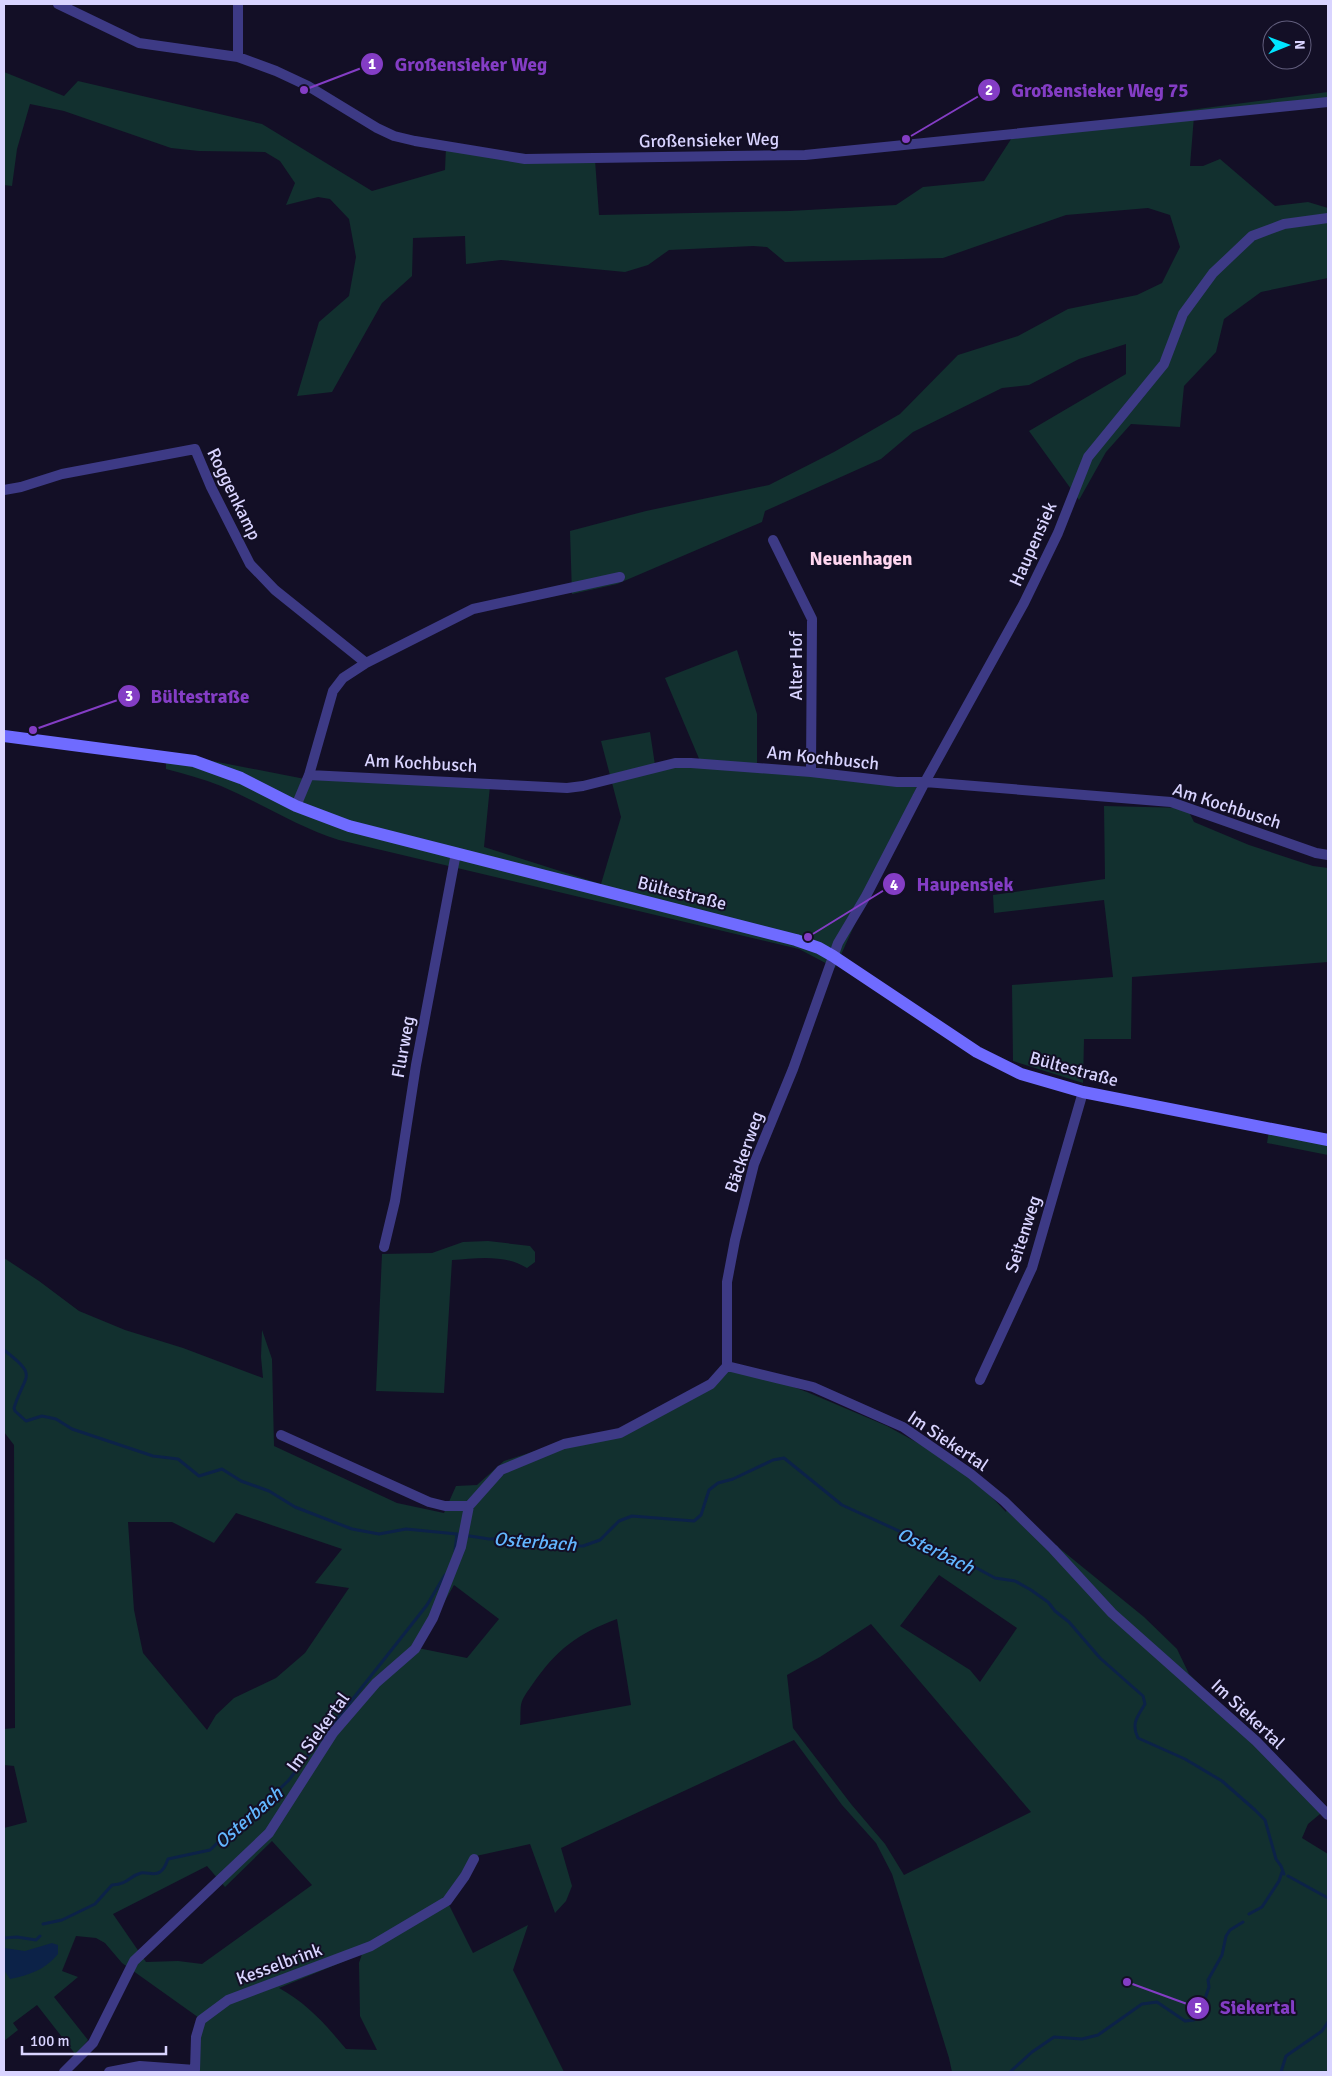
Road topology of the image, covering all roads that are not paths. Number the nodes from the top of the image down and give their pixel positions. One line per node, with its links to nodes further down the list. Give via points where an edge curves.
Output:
1 (58, 4): 3 (street, Großensieker Weg, via 139,43)
2 (238, 4): 3 (street)
3 (238, 57): 4 (street, Großensieker Weg, via 308,86 394,136 525,159 805,154)
4 (1328, 102)
5 (1328, 218): 13 (street, Haupensiek, via 1284,224 1252,236 1213,273 1188,307 1164,364 1088,457 1058,533 1024,603)
6 (4, 490): 9 (street, Roggenkamp, via 62,474 195,448 210,487 250,564 275,590)
7 (773, 540): 11 (street, Alter Hof, via 812,618)
8 (620, 577): 9 (street, via 473,609)
9 (366, 663): 12 (street, via 343,678 333,691)
10 (4, 736): 14 (street, Bültestraße, via 194,761 241,778)
11 (811, 772): 12 (street, Am Kochbusch, via 675,763 567,788); 13 (street, Am Kochbusch, via 896,782)
12 (309, 775): 14 (street)
13 (925, 782): 16 (street, Am Kochbusch, via 1171,802); 17 (street, Haupensiek)
14 (296, 806): 15 (street, Bültestraße, via 349,826)
15 (456, 853): 17 (street, Bültestraße, via 796,940); 20 (street, Flurweg, via 416,1065 395,1201)
16 (1328, 855)
17 (833, 956): 18 (street, Bültestraße, via 977,1052 1021,1074); 21 (street, Bäckerweg, via 793,1069 754,1164 734,1240 727,1282)
18 (1084, 1092): 19 (street, Bültestraße); 22 (street, Seitenweg, via 1032,1268)
19 (1328, 1140)
20 (384, 1247)
21 (727, 1366): 24 (street, Im Siekertal, via 711,1384 620,1433 564,1444 501,1470); 25 (street, Im Siekertal, via 813,1387 904,1427 971,1474 1053,1549 1112,1613 1256,1741)
22 (980, 1380)
23 (281, 1435): 24 (street, via 429,1502)
24 (469, 1506): 27 (street, Im Siekertal, via 463,1534 433,1618 415,1648 376,1683 333,1733 268,1833 134,1962 93,2043)
25 (1328, 1816)
26 (474, 1859): 28 (street, Kesselbrink, via 447,1901 371,1946 228,2000 201,2020 196,2037 195,2070 140,2066)
27 (64, 2072)
28 (109, 2072)

